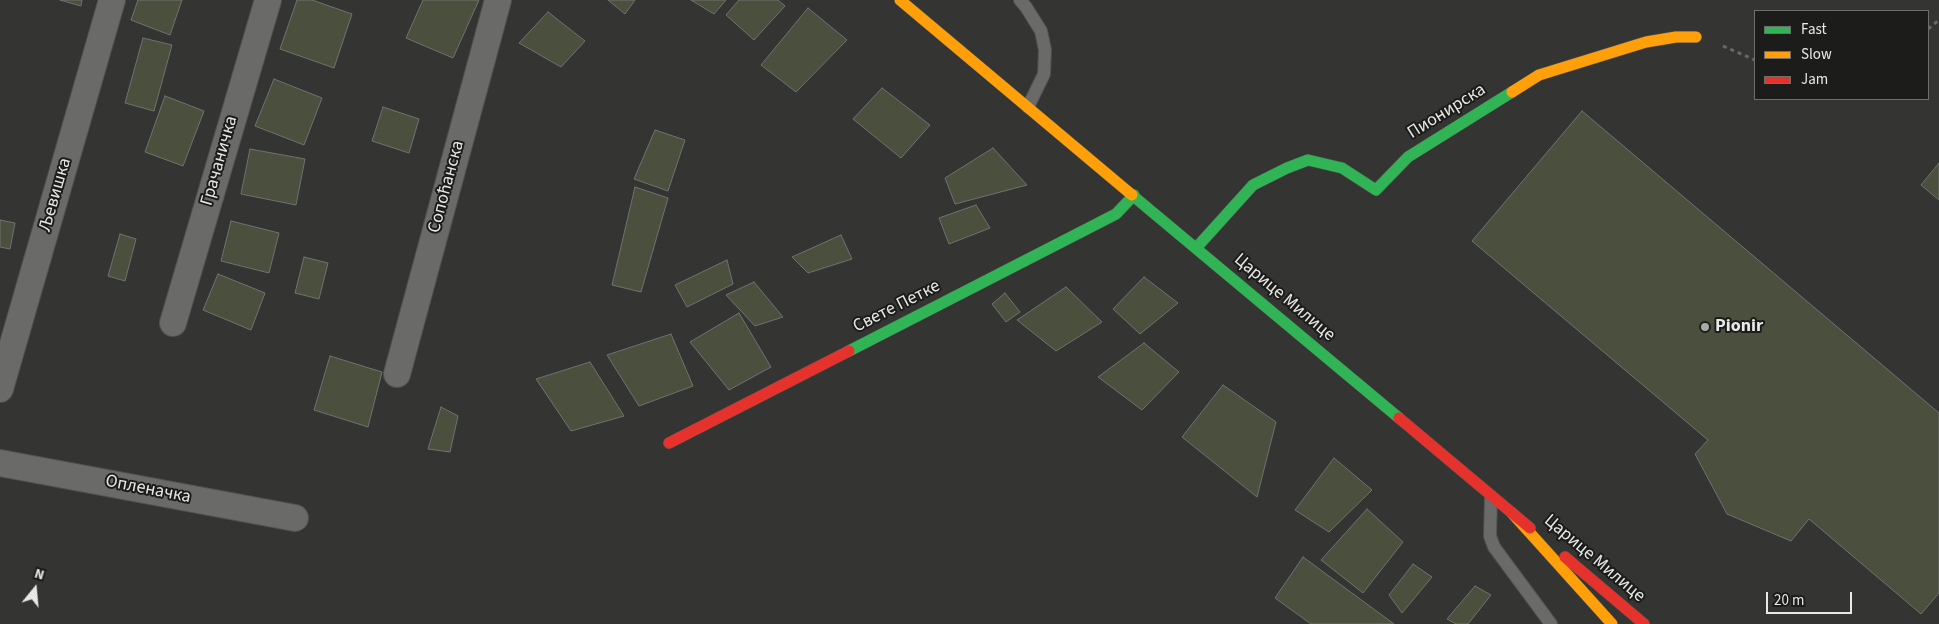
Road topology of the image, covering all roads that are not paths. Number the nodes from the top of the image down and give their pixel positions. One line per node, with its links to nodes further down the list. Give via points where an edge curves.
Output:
1 (112, 0): 12 (street, Љевишка)
2 (268, 0): 10 (street, Грачаничка)
3 (498, 0): 11 (street, Сопоћанска)
4 (900, 0): 7 (main road, Царице Милице)
5 (1020, 0): 7 (lane, via 1041,31 1045,50 1044,74)
6 (1696, 37): 9 (main road, Пионирска, via 1646,42 1539,75 1408,157 1376,190 1342,168 1308,160 1286,168 1253,185)
7 (1028, 107): 8 (main road, Царице Милице)
8 (1134, 195): 9 (main road, Царице Милице); 13 (main road, Свете Петке, via 1116,214)
9 (1197, 247): 15 (main road, Царице Милице)
10 (173, 323)
11 (397, 374)
12 (0, 389)
13 (669, 443)
14 (0, 463): 17 (street, Опленачка)
15 (1491, 495): 16 (main road, Царице Милице); 18 (lane, via 1490,536 1494,547)
16 (1512, 513): 19 (main road); 20 (main road, Царице Милице)
17 (295, 518)
18 (1551, 624)
19 (1612, 624)
20 (1644, 624)

